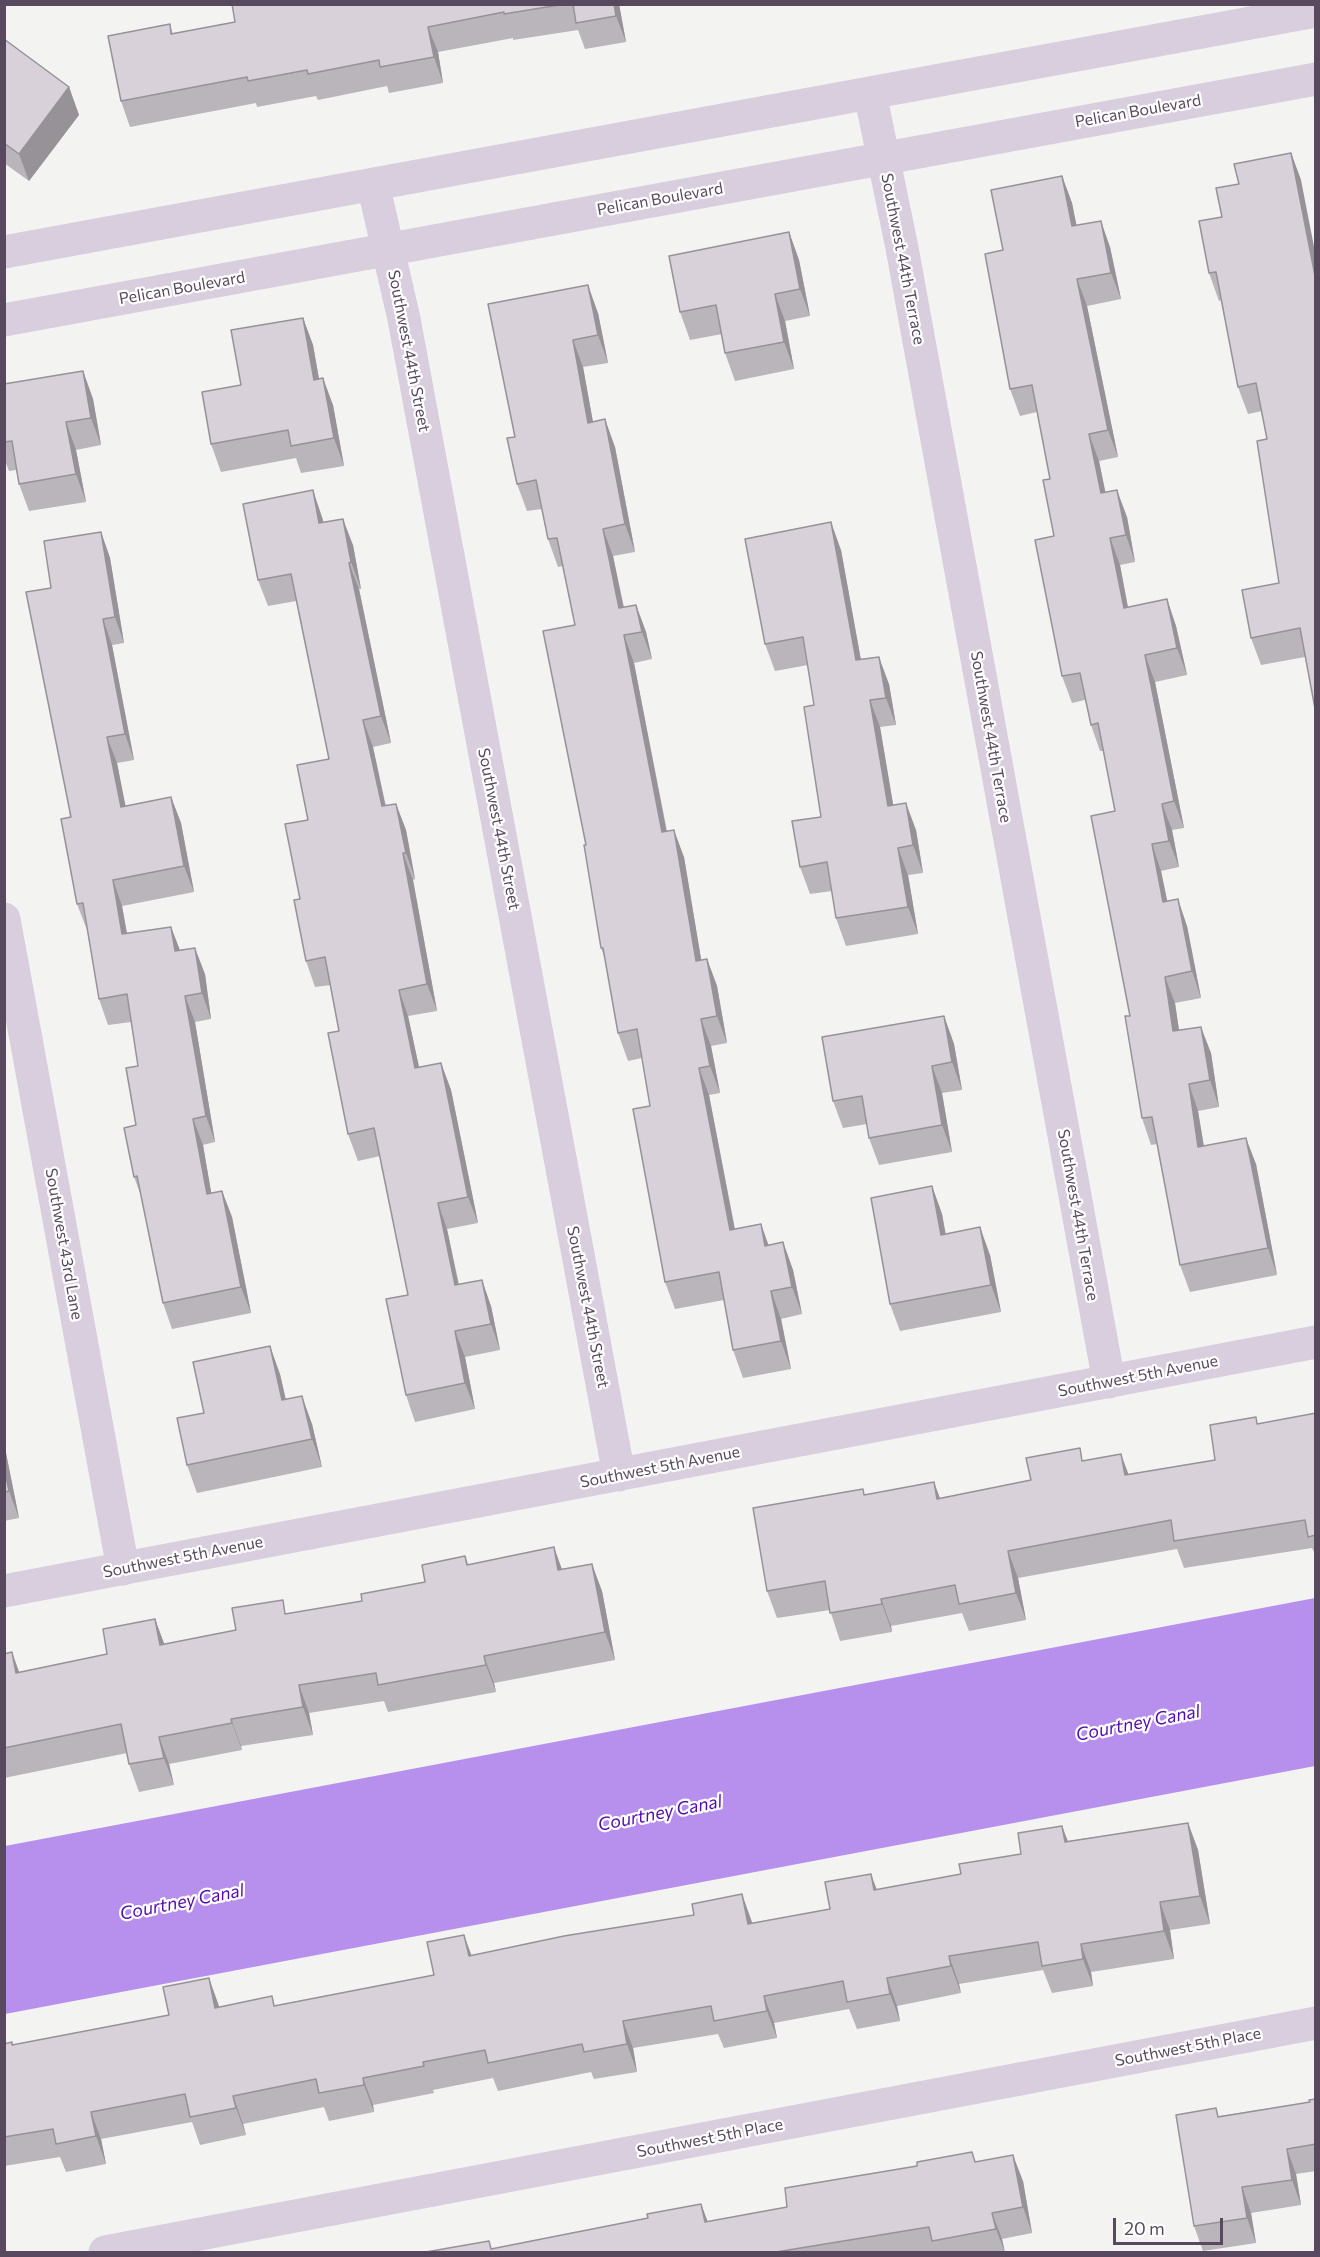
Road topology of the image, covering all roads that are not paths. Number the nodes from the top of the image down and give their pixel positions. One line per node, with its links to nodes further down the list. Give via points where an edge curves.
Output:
1 (1316, 11): 3 (street)
2 (1316, 79): 4 (street, Pelican Boulevard)
3 (870, 93): 4 (street, Southwest 44th Terrace); 5 (street)
4 (883, 158): 6 (street, Pelican Boulevard); 11 (street, Southwest 44th Terrace)
5 (373, 184): 6 (street, Southwest 44th Street); 7 (street)
6 (389, 249): 8 (street, Pelican Boulevard); 12 (street, Southwest 44th Street)
7 (4, 252)
8 (4, 320)
9 (4, 920): 13 (street, Southwest 43rd Lane)
10 (1316, 1342): 11 (street, Southwest 5th Avenue)
11 (1109, 1382): 12 (street, Southwest 5th Avenue)
12 (619, 1475): 13 (street, Southwest 5th Avenue)
13 (123, 1569): 14 (street, Southwest 5th Avenue)
14 (4, 1591)
15 (1316, 2023): 16 (street, Southwest 5th Place)
16 (105, 2253)

